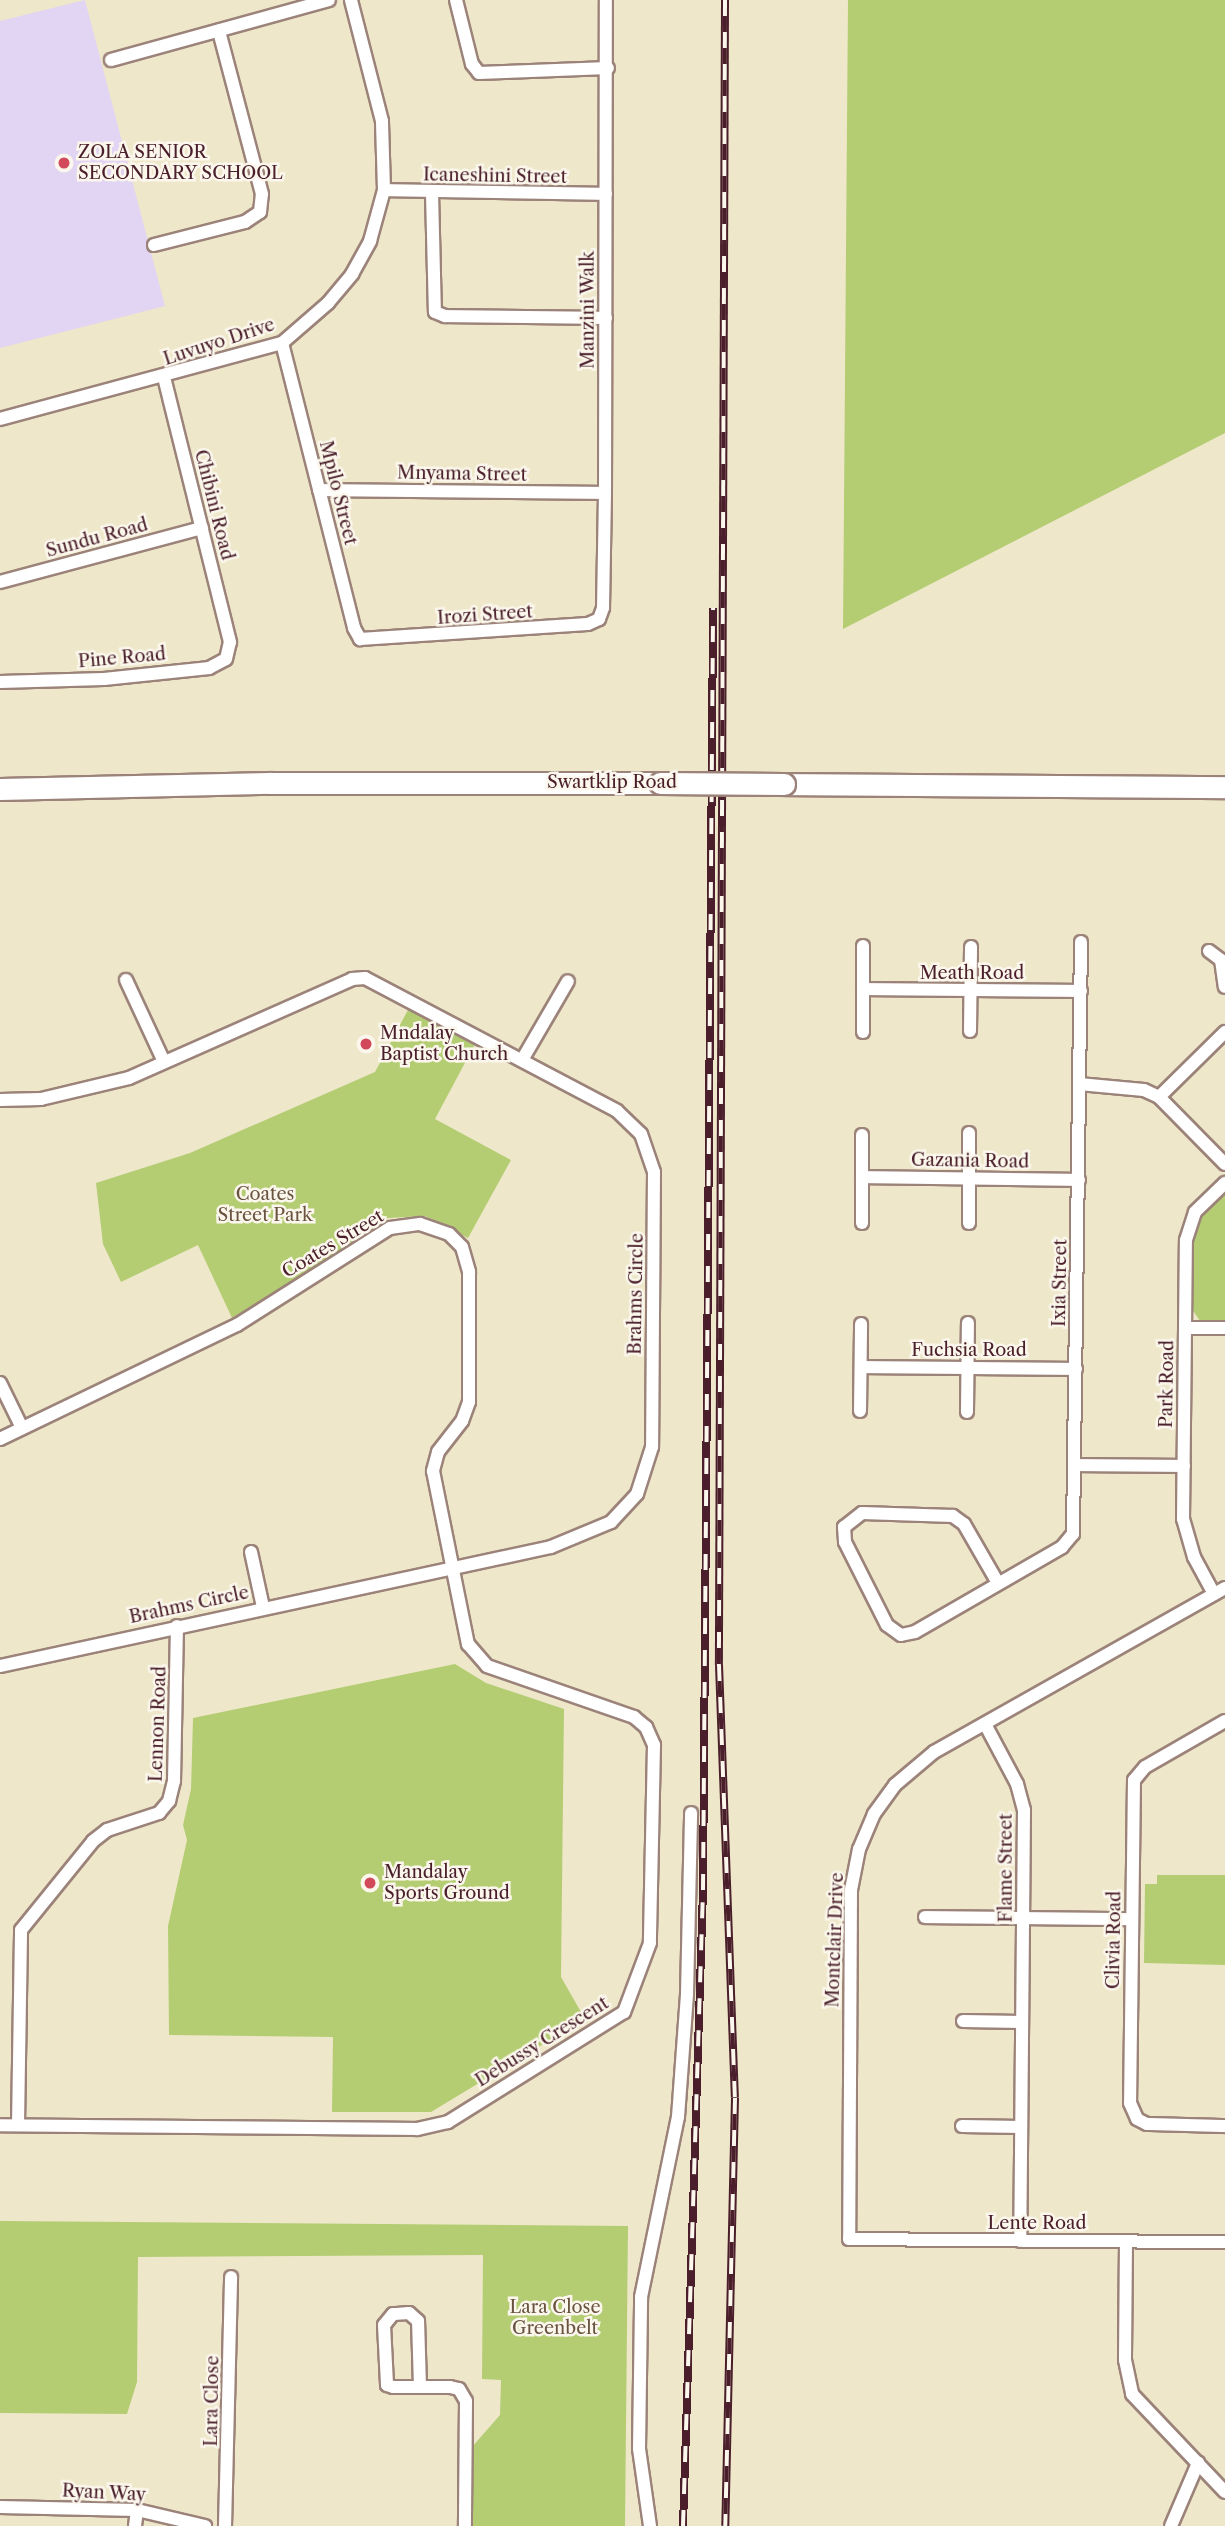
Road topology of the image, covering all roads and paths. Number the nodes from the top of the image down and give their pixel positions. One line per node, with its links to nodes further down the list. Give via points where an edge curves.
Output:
1 (329, 0): 5 (street)
2 (351, 0): 8 (street, Luvuyo Drive, via 382,121)
3 (456, 0): 7 (street, via 472,64 479,73)
4 (606, 0): 7 (street, Manzini Walk)
5 (219, 31): 6 (street); 11 (street, via 262,194 260,212 245,222)
6 (111, 60)
7 (608, 68): 10 (street, Manzini Walk)
8 (384, 190): 9 (street, Icaneshini Street); 13 (street, Luvuyo Drive, via 370,241 352,274 308,323)
9 (432, 193): 10 (street, Icaneshini Street); 12 (street, via 435,312 445,316)
10 (606, 194): 12 (street, Manzini Walk)
11 (154, 245)
12 (606, 318): 17 (street, Manzini Walk)
13 (282, 343): 14 (street, Luvuyo Drive); 16 (street, Mpilo Street)
14 (164, 378): 15 (street, Luvuyo Drive); 18 (street, Chibini Road)
15 (0, 419)
16 (319, 490): 17 (street, Mnyama Street); 21 (street, Mpilo Street, via 354,628 360,639)
17 (605, 493): 20 (street, Manzini Walk)
18 (202, 528): 19 (street, Sundu Road); 22 (street, Chibini Road)
19 (0, 582)
20 (599, 619): 21 (street, Irozi Street, via 588,624)
21 (372, 641)
22 (230, 642): 23 (street, Pine Road, via 226,659 209,668 104,679)
23 (0, 682)
24 (1225, 787): 25 (main road, Swartklip Road, bridge, via 284,783)
25 (0, 789)
26 (1081, 942): 35 (street, Ixia Street)
27 (863, 946): 33 (street)
28 (971, 947): 34 (street)
29 (1209, 951): 32 (street, via 1221,960)
30 (126, 980): 40 (street)
31 (568, 981): 39 (street)
32 (1225, 987)
33 (863, 989): 34 (street, Meath Road); 37 (street)
34 (971, 991): 35 (street, Meath Road); 36 (street)
35 (1081, 991): 41 (street, Ixia Street)
36 (970, 1031)
37 (863, 1032)
38 (1225, 1032): 42 (street)
39 (522, 1060): 40 (street, Brahms Circle, via 378,982 359,978); 68 (street, Brahms Circle, via 626,1118 650,1152 654,1172 650,1460 629,1504 600,1529 551,1547)
40 (164, 1062): 43 (street, Brahms Circle, via 86,1089 41,1099)
41 (1080, 1084): 42 (street, via 1144,1090); 49 (street, Ixia Street)
42 (1159, 1097): 46 (street)
43 (0, 1100)
44 (970, 1133): 48 (street)
45 (862, 1135): 47 (street)
46 (1225, 1164)
47 (862, 1177): 48 (street, Gazania Road); 51 (street)
48 (969, 1179): 49 (street, Gazania Road); 52 (street)
49 (1079, 1180): 59 (street, Ixia Street)
50 (1225, 1183): 55 (street, Park Road, via 1195,1212 1189,1225)
51 (862, 1223)
52 (969, 1223)
53 (968, 1323): 58 (street)
54 (861, 1324): 57 (street)
55 (1185, 1328): 56 (street); 66 (street, Park Road)
56 (1225, 1328)
57 (861, 1367): 58 (street, Fuchsia Road); 61 (street)
58 (968, 1368): 59 (street, Fuchsia Road); 62 (street)
59 (1076, 1369): 65 (street, Ixia Street)
60 (0, 1383): 63 (street)
61 (860, 1411)
62 (967, 1412)
63 (22, 1428): 64 (street, Coates Street); 68 (street, Coates Street, via 237,1325 390,1227 420,1224 463,1247 469,1272 469,1402 462,1421 438,1452 433,1471)
64 (0, 1439)
65 (1075, 1465): 66 (street); 69 (street, Ixia Street, via 1075,1526 1068,1542)
66 (1184, 1466): 70 (street, Park Road, via 1187,1538)
67 (251, 1552): 71 (street)
68 (452, 1569): 71 (street, Brahms Circle); 83 (street, Debussy Crescent, via 468,1644 482,1663 634,1717 651,1736 650,1943 624,2012 570,2049 434,2127)
69 (999, 1583): 69 (street, Ixia Street, via 964,1524 953,1516 862,1513 844,1527 845,1542 895,1634 915,1632)
70 (1219, 1591): 75 (street, Montclair Drive)
71 (263, 1607): 72 (street, Brahms Circle)
72 (177, 1626): 73 (street, Brahms Circle); 83 (street, Lennon Road, via 174,1780 169,1801 159,1813 107,1830 93,1840 21,1930)
73 (0, 1666)
74 (1225, 1721): 79 (street, Clivia Road, via 1137,1775)
75 (985, 1724): 78 (street, Flame Street, via 1023,1801); 87 (street, Montclair Drive, via 934,1752 901,1779 874,1814 859,1849 851,1890)
76 (691, 1813): 101 (street, via 687,1994 678,2117 641,2297 639,2449)
77 (925, 1917): 78 (street)
78 (1023, 1918): 79 (street); 81 (street, Flame Street)
79 (1132, 1919): 85 (street, Clivia Road, via 1131,2109 1147,2124)
80 (963, 2021): 81 (street)
81 (1022, 2022): 86 (street, Flame Street)
82 (0, 2125): 83 (street, Debussy Crescent)
83 (18, 2125)
84 (962, 2126): 86 (street)
85 (1225, 2126)
86 (1021, 2127): 88 (street, Flame Street)
87 (849, 2239): 88 (street, Lente Road)
88 (1020, 2241): 89 (street, Lente Road)
89 (1126, 2242): 90 (street, Lente Road); 93 (street, via 1127,2379 1146,2411)
90 (1225, 2242)
91 (231, 2277): 99 (street, Lara Close)
92 (420, 2387): 92 (street, via 384,2382 384,2325 393,2314 410,2313 418,2321); 100 (street, via 458,2389 466,2401)
93 (1198, 2463): 94 (street); 102 (street)
94 (1225, 2492)
95 (0, 2507): 96 (street, Ryan Way)
96 (137, 2510): 97 (street); 98 (street, Ryan Way)
97 (135, 2526)
98 (205, 2526)
99 (225, 2526)
100 (465, 2526)
101 (650, 2526)
102 (1171, 2526)

